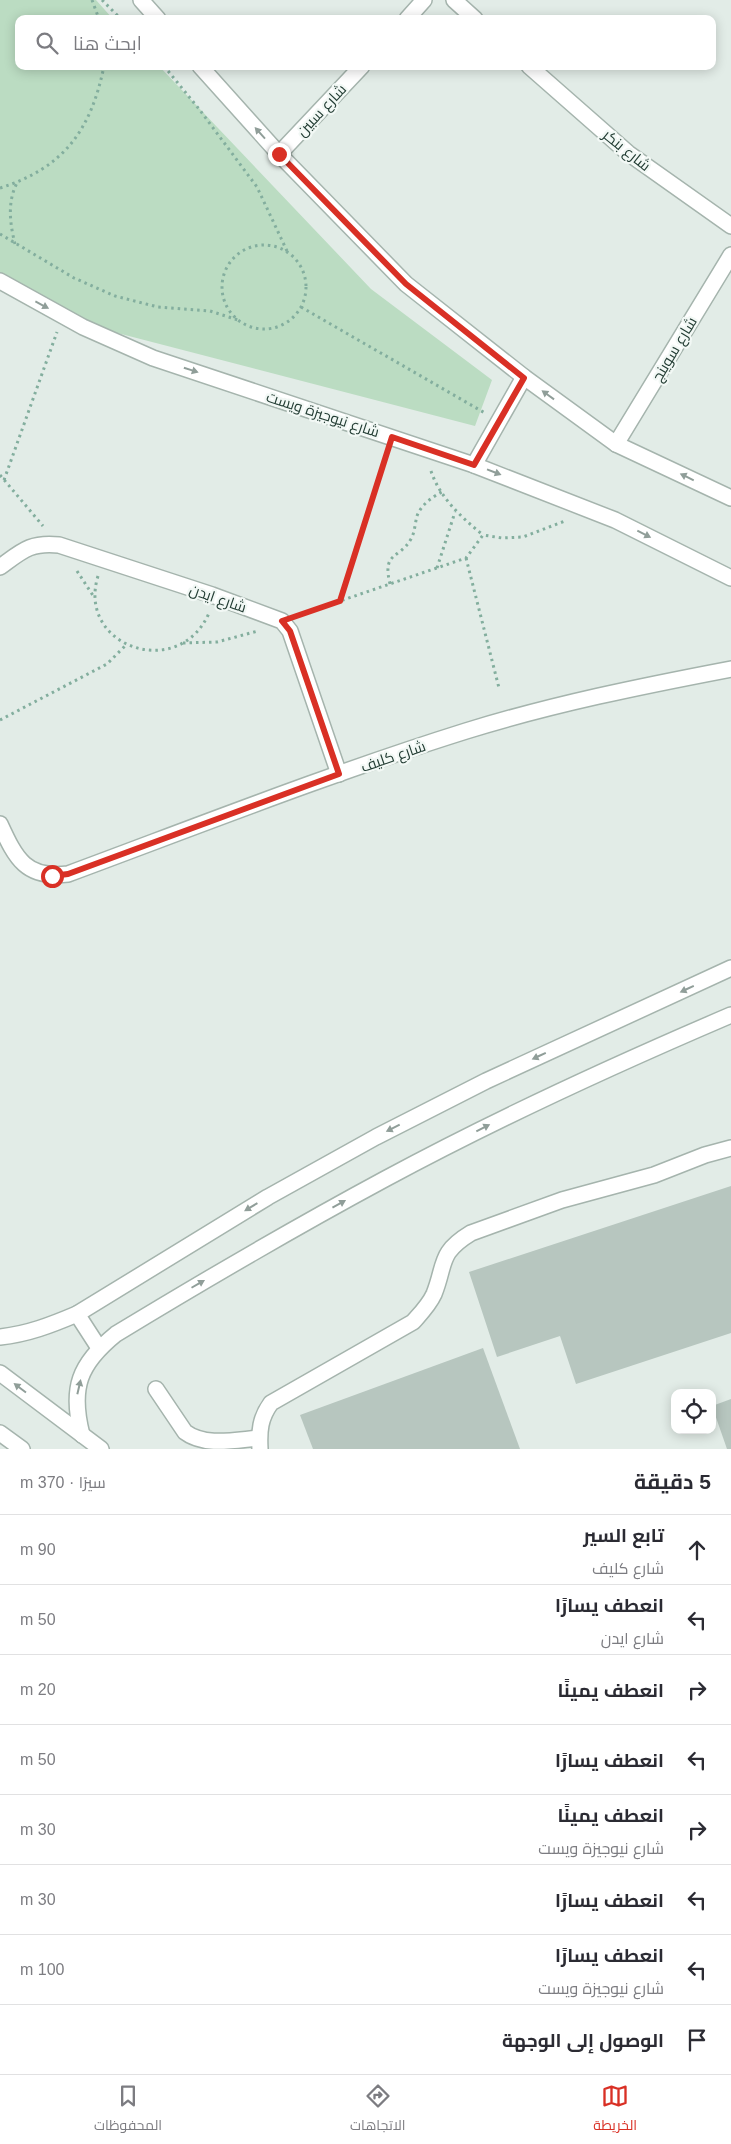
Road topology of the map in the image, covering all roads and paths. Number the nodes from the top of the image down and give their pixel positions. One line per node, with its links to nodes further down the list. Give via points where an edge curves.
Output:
1 (92, 0): 6 (path)
2 (102, 0): 7 (path)
3 (141, 0): 8 (street)
4 (424, 0): 9 (street)
5 (454, 0): 10 (street)
6 (98, 15)
7 (117, 15)
8 (154, 15)
9 (411, 15)
10 (471, 15)
11 (103, 70): 17 (path, via 98,96 86,124 45,168)
12 (167, 70): 22 (path, via 257,187)
13 (204, 70): 16 (street, one-way to 13)
14 (358, 70): 16 (street, شارع سبين)
15 (534, 70): 19 (street, شارع بنكر, via 628,154)
16 (279, 154): 28 (street, via 406,284)
17 (18, 182): 18 (path); 21 (path, via 11,204)
18 (0, 188)
19 (731, 226)
20 (0, 234): 21 (path)
21 (15, 244): 27 (path, via 74,278 115,296 158,307 210,311)
22 (287, 252): 25 (path, via 305,276 306,295); 27 (path, via 269,246 250,247 230,263 224,274 223,294 230,312)
23 (731, 255): 31 (street, شارع سوينج)
24 (0, 281): 26 (street, شارع نيوجيزة ويست, one-way to 26)
25 (301, 307): 27 (path, via 280,326 252,327); 29 (path)
26 (62, 316): 30 (street, شارع نيوجيزة ويست, one-way to 30, via 153,358); 34 (path)
27 (239, 320)
28 (524, 378): 29 (street); 31 (street, one-way to 28)
29 (499, 421): 33 (street)
30 (392, 437): 32 (street, شارع نيوجيزة ويست); 47 (path)
31 (616, 444): 36 (street, one-way to 31)
32 (423, 447): 33 (street, شارع نيوجيزة ويست); 35 (path, via 434,482)
33 (474, 465): 44 (street, شارع نيوجيزة ويست, one-way to 44, via 615,520)
34 (4, 480)
35 (442, 492): 37 (path); 45 (path, via 432,497 418,514 412,538 392,556 387,570)
36 (731, 498)
37 (455, 512): 39 (path); 43 (path)
38 (574, 521): 39 (path, via 565,521 523,537)
39 (483, 535): 40 (path)
40 (466, 558): 43 (path); 52 (path)
41 (105, 560): 42 (street, شارع ايدن, via 59,545 42,544 25,549); 46 (street, شارع ايدن); 50 (path, via 96,578 94,598 110,633)
42 (0, 567)
43 (437, 568): 45 (path)
44 (731, 578)
45 (390, 584): 47 (path)
46 (212, 595): 48 (street, شارع ايدن); 49 (path, via 203,623)
47 (340, 601): 48 (path)
48 (282, 621): 49 (path, via 251,634 217,642); 54 (street, via 290,631)
49 (183, 643): 50 (path, via 164,651 145,651)
50 (126, 645): 53 (path, via 107,664)
51 (731, 668): 54 (street, شارع كليف, via 575,700 467,730)
52 (499, 688)
53 (0, 720)
54 (339, 774): 55 (street, شارع كليف, via 68,874 52,876 37,873 23,864 13,852)
55 (0, 824)
56 (731, 968): 59 (street, one-way to 59, via 486,1081 376,1137 268,1197)
57 (731, 1015): 61 (street, one-way to 57, via 179,1295 395,1174 590,1077)
58 (731, 1148): 66 (street, via 654,1175 562,1200 459,1240 442,1262 434,1293 413,1322 271,1403 263,1414)
59 (76, 1314): 60 (street, via 47,1327); 61 (street)
60 (0, 1337)
61 (99, 1348): 65 (street, one-way to 61, via 77,1390 84,1368)
62 (0, 1373): 65 (street, one-way to 62)
63 (156, 1389): 66 (street, via 192,1437)
64 (0, 1433): 67 (street)
65 (82, 1435): 68 (street)
66 (260, 1444)
67 (22, 1449)
68 (101, 1449)

